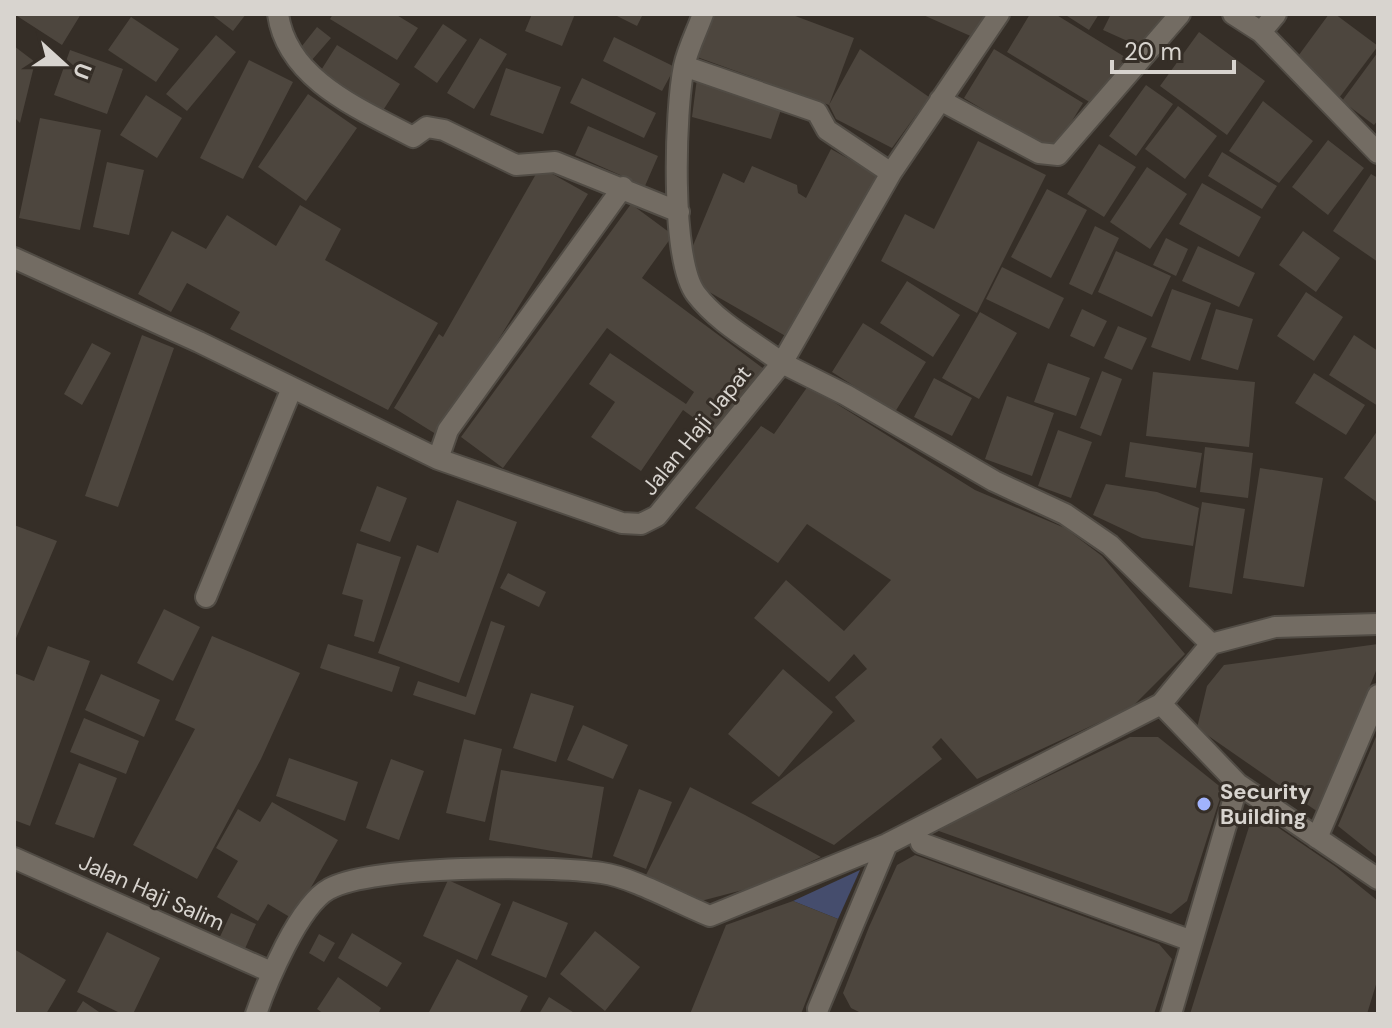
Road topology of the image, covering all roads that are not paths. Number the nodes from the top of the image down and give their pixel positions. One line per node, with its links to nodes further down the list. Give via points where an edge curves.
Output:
1 (278, 14): 12 (street, via 304,69 348,103 413,137 427,127 444,130 516,165 555,162)
2 (703, 14): 8 (street)
3 (999, 14): 9 (street)
4 (1180, 14): 9 (street, via 1058,155 1039,153)
5 (1233, 14): 7 (street)
6 (1276, 14): 7 (street)
7 (1261, 32): 10 (street)
8 (684, 66): 11 (street, via 817,112 827,130); 13 (street)
9 (940, 100): 11 (street)
10 (1378, 153)
11 (891, 173): 15 (street)
12 (623, 187): 13 (street); 17 (street, via 448,430)
13 (679, 212): 15 (street, via 684,269 695,293)
14 (14, 258): 16 (street, Jalan Haji Japat)
15 (782, 363): 17 (street, Jalan Haji Japat, via 669,504 641,524 622,523); 20 (street, Jalan Haji Japat, via 994,481 1065,514 1110,545)
16 (292, 388): 17 (street, Jalan Haji Japat); 18 (street)
17 (438, 459)
18 (206, 597)
19 (1378, 624): 20 (street, via 1275,627)
20 (1211, 644): 22 (street)
21 (1378, 695): 24 (street)
22 (1161, 704): 23 (street); 26 (street)
23 (1238, 784): 24 (street); 29 (street)
24 (1317, 838): 28 (street)
25 (921, 843): 29 (street)
26 (887, 844): 30 (street, via 710,916 604,873 538,869 362,877 326,890 295,929); 31 (street)
27 (14, 858): 30 (street, Jalan Haji Salim)
28 (1378, 879)
29 (1192, 941): 33 (street)
30 (271, 972): 32 (street)
31 (822, 1012)
32 (256, 1014)
33 (1171, 1014)

